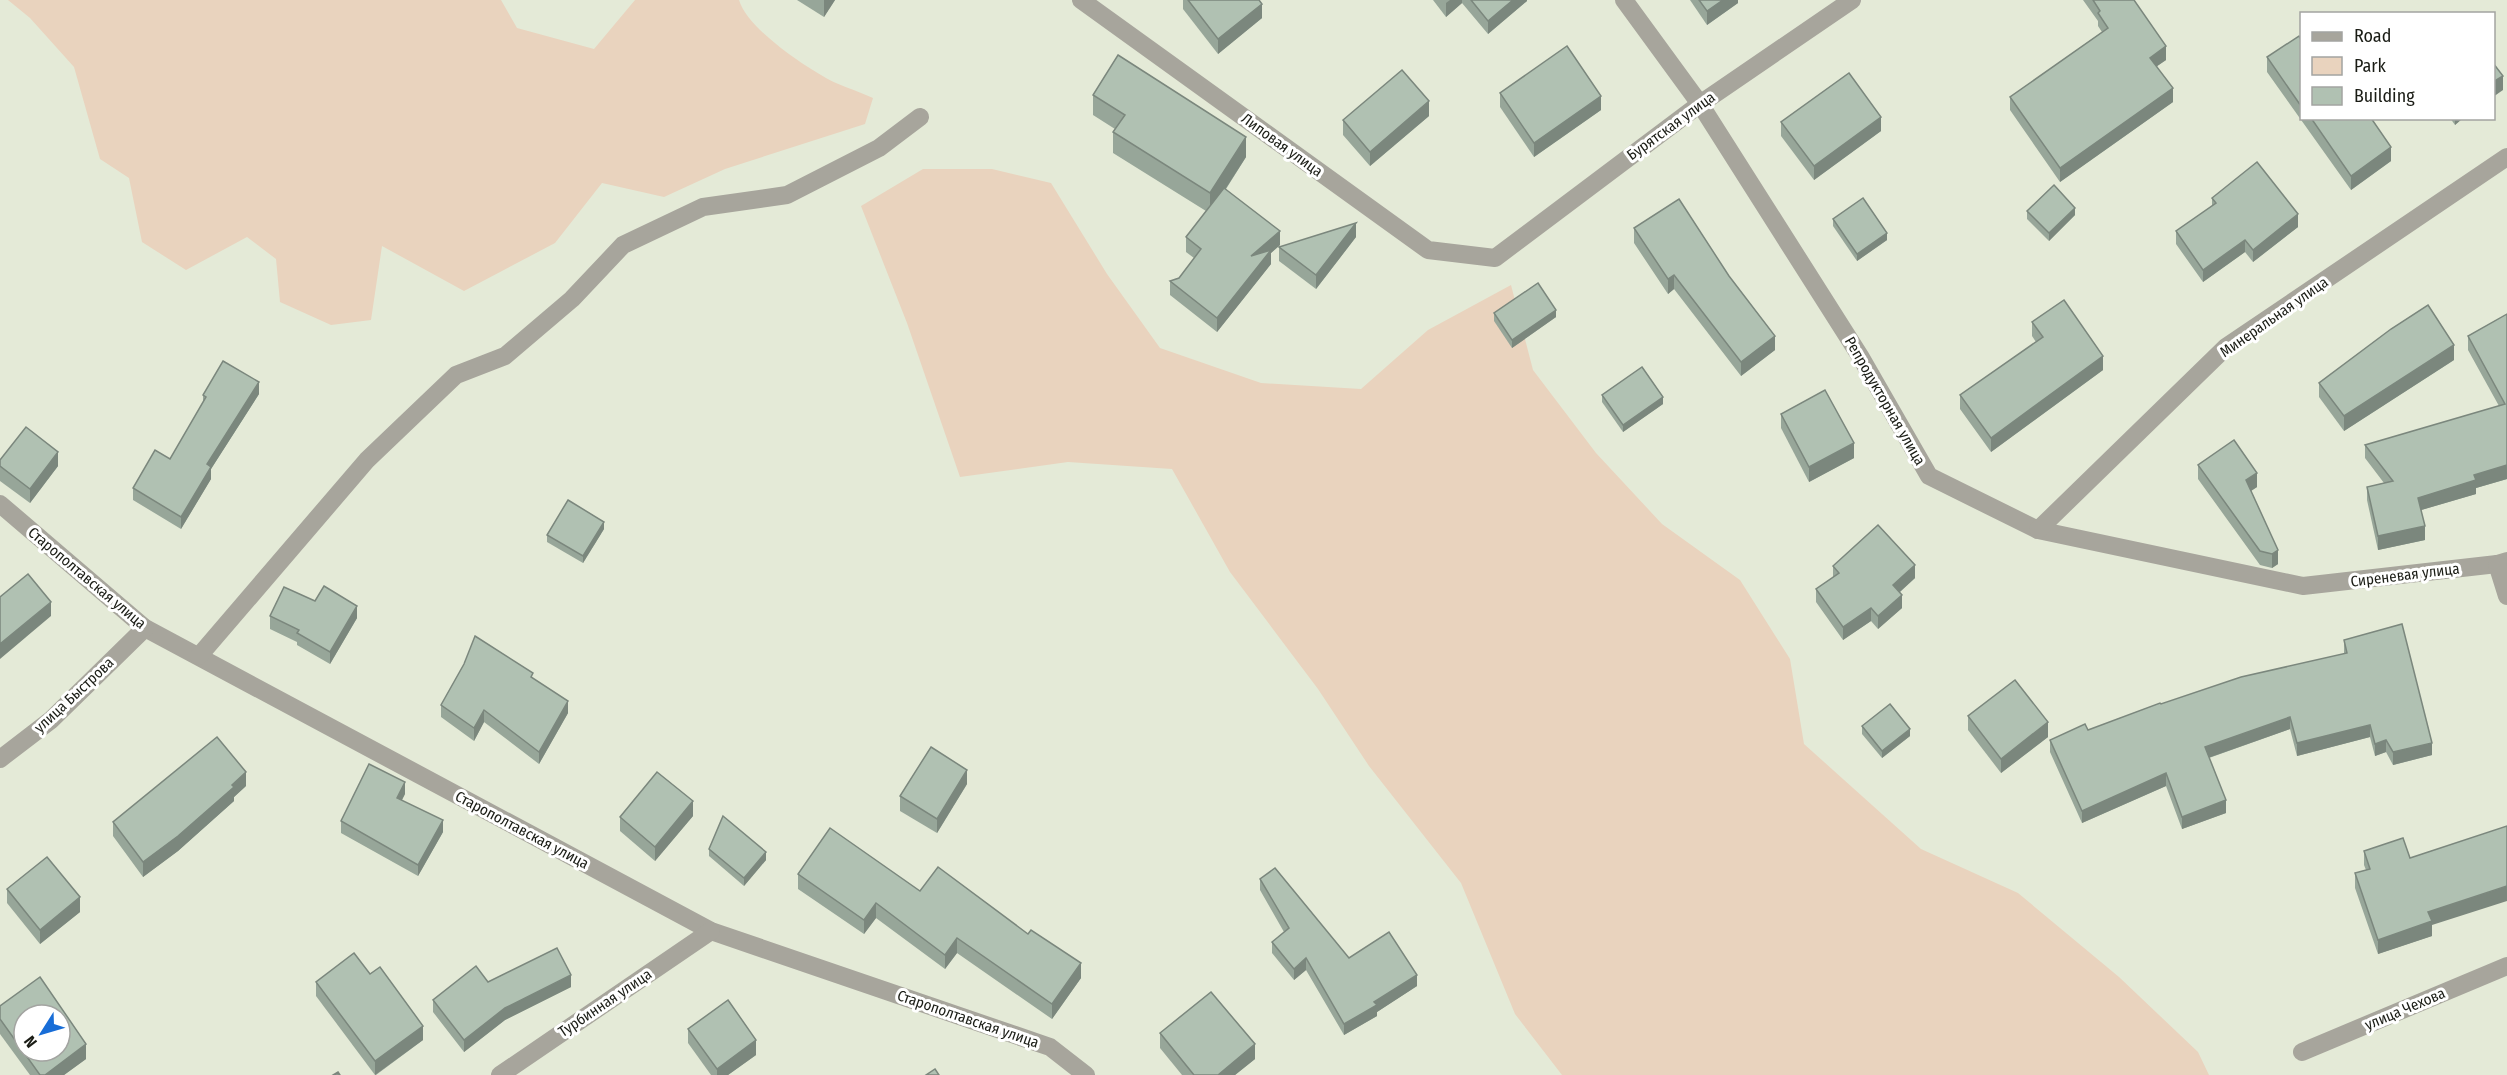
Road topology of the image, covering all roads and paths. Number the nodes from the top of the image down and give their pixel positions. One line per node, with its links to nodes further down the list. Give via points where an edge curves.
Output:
1 (1624, 0): 4 (street, Репродукторная улица)
2 (1852, 0): 4 (street, Бурятская улица)
3 (1088, 2): 7 (street, Липовая улица, via 1428,250)
4 (1700, 104): 7 (street, Бурятская улица); 9 (street, Репродукторная улица, via 1860,356 1929,476)
5 (920, 117): 14 (street, via 879,148 787,195 703,207 623,245 572,299 505,356 456,375 396,431)
6 (2507, 157): 9 (street, Минеральная улица, via 2226,347)
7 (1495, 258)
8 (0, 504): 13 (street, Старополтавская улица)
9 (2038, 530): 11 (street, Репродукторная улица)
10 (2502, 562): 11 (street, Сиреневая улица); 12 (street)
11 (2303, 586)
12 (2507, 596)
13 (145, 628): 14 (street, Старополтавская улица); 15 (street, улица Быстрова, via 51,720)
14 (199, 656): 16 (street, Старополтавская улица)
15 (0, 759)
16 (711, 930): 19 (street, Турбинная улица); 20 (street, Старополтавская улица, via 1050,1047)
17 (2507, 966): 18 (street, улица Чехова)
18 (2302, 1052)
19 (500, 1075)
20 (1086, 1075)

